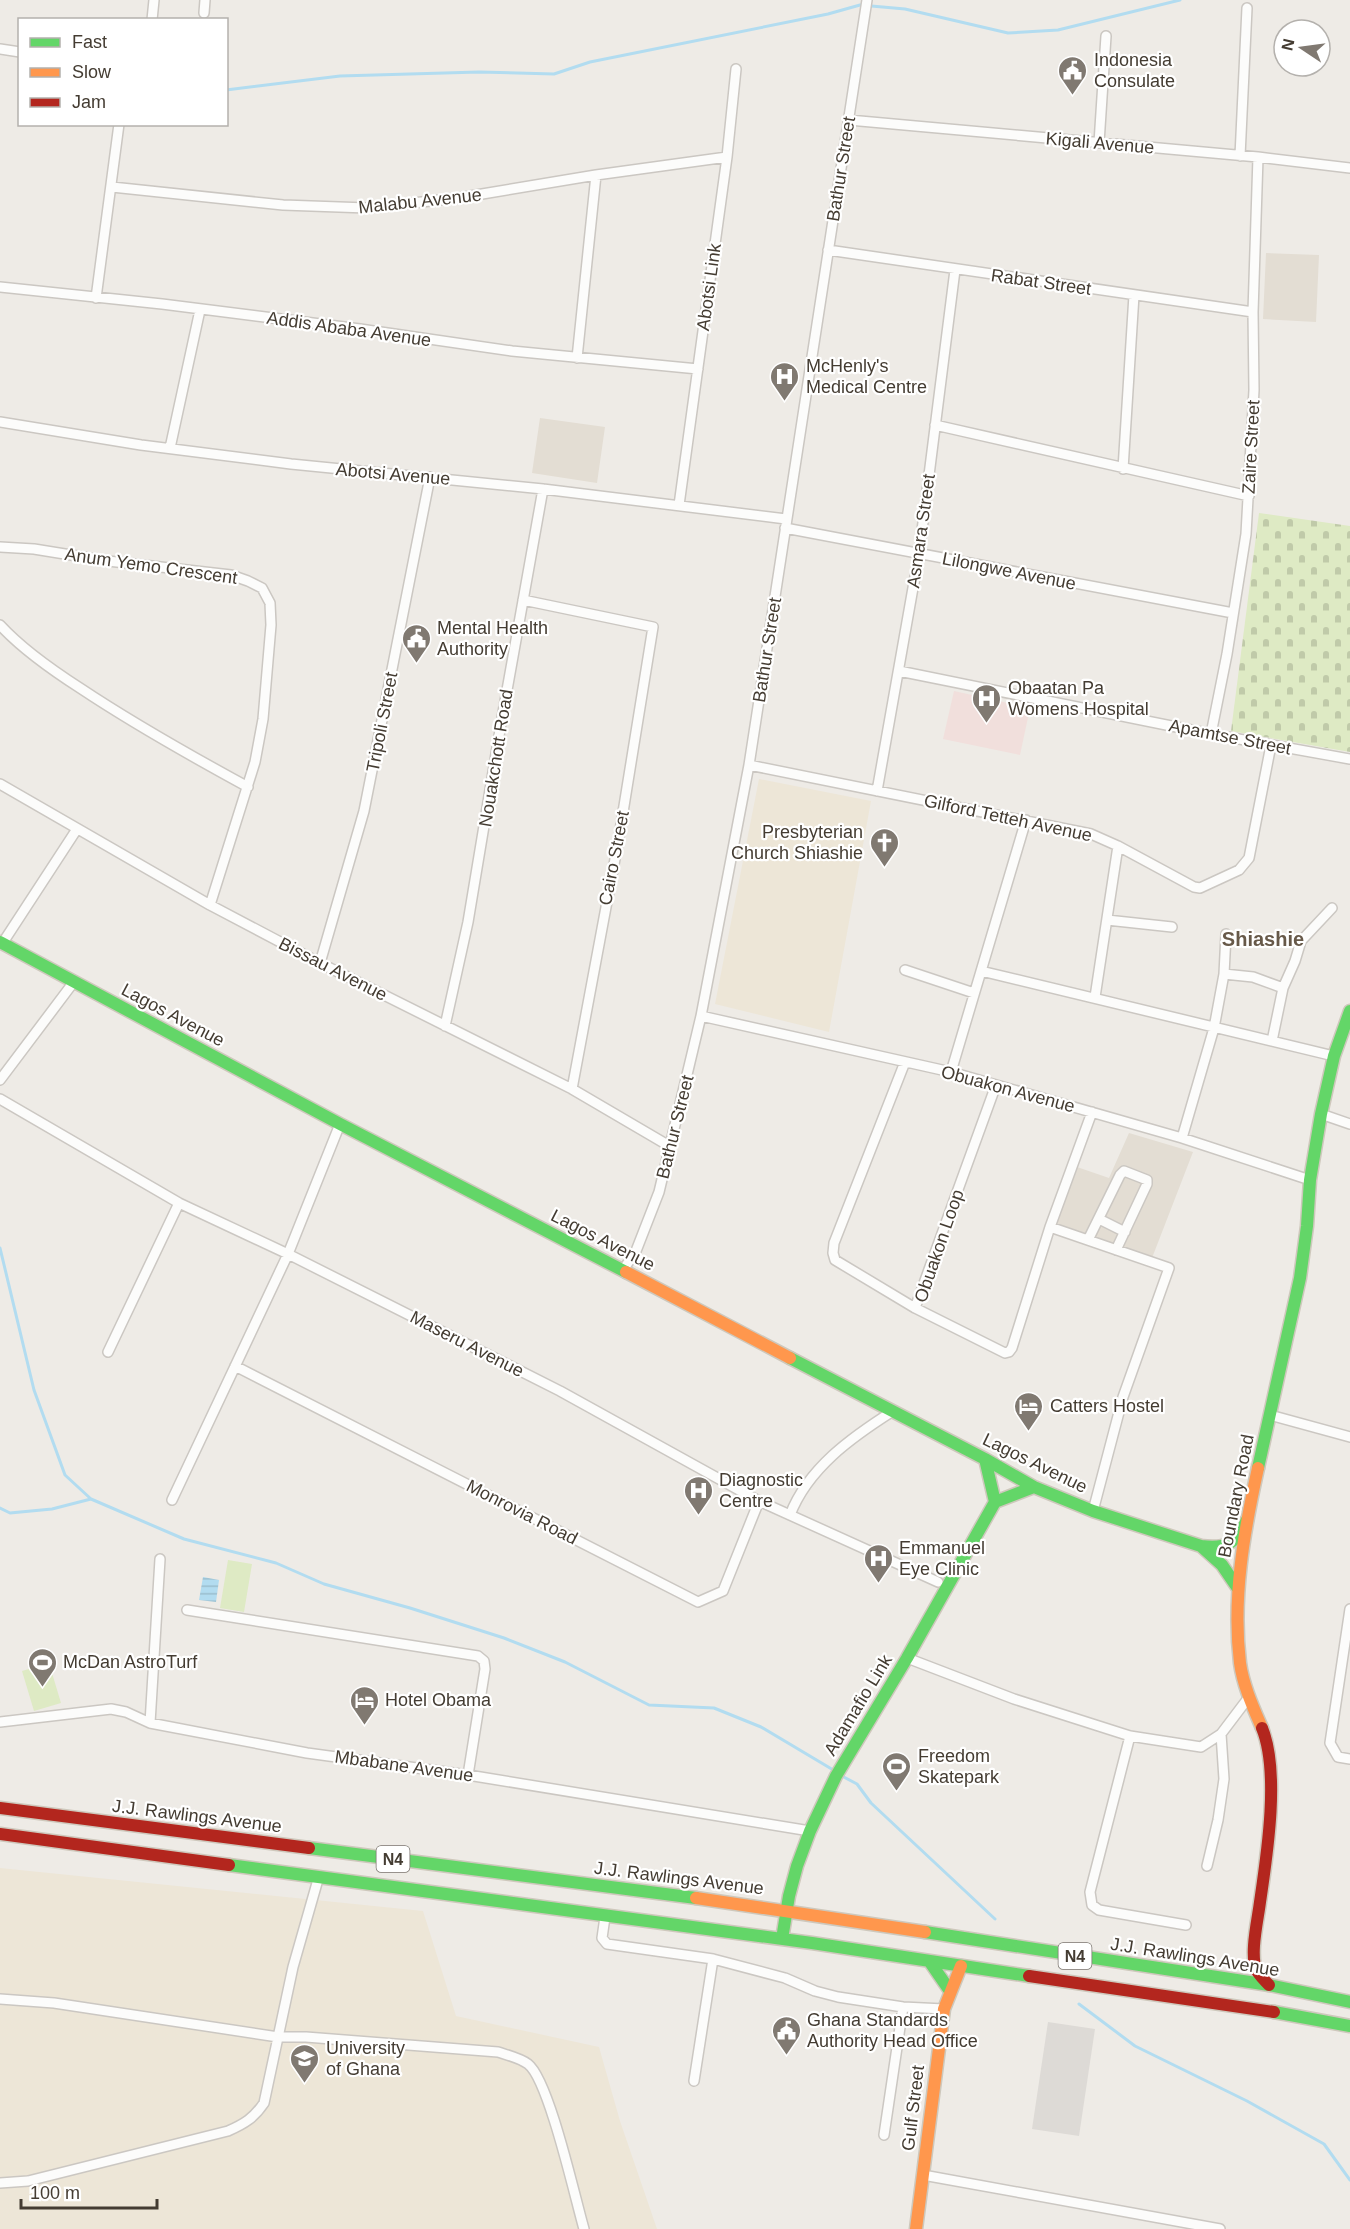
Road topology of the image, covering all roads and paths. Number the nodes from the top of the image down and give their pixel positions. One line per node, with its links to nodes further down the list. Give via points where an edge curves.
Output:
1 (154, 0): 6 (street)
2 (205, 0): 5 (street)
3 (867, 0): 11 (street, Bathur Street)
4 (1247, 8): 14 (street)
5 (204, 13)
6 (152, 18)
7 (1106, 36): 13 (street)
8 (0, 49): 9 (street)
9 (18, 52)
10 (736, 69): 15 (street, Abotsi Link)
11 (849, 120): 13 (street, Kigali Avenue); 20 (street, Bathur Street)
12 (119, 126): 19 (street)
13 (1099, 143): 14 (street, Kigali Avenue)
14 (1240, 156): 16 (street, Kigali Avenue)
15 (727, 157): 18 (street, Malabu Avenue); 28 (street, Abotsi Link)
16 (1258, 157): 17 (street, Kigali Avenue); 26 (street, Zaire Street)
17 (1350, 168)
18 (596, 175): 19 (street, Malabu Avenue, via 458,198 347,209); 27 (street)
19 (112, 187): 24 (street)
20 (828, 250): 21 (street, Rabat Street); 37 (street, Bathur Street)
21 (955, 270): 23 (street, Rabat Street); 30 (street, Asmara Street)
22 (0, 287): 24 (street, Addis Ababa Avenue)
23 (1134, 295): 26 (street, Rabat Street); 32 (street)
24 (96, 298): 25 (street, Addis Ababa Avenue)
25 (200, 310): 27 (street, Addis Ababa Avenue); 31 (street)
26 (1253, 312): 35 (street, Zaire Street)
27 (577, 358): 28 (street, Addis Ababa Avenue)
28 (698, 369): 36 (street, Abotsi Link)
29 (0, 422): 31 (street, Abotsi Avenue)
30 (935, 425): 32 (street); 39 (street, Asmara Street)
31 (170, 448): 33 (street, Abotsi Avenue)
32 (1123, 468): 35 (street)
33 (430, 477): 34 (street, Abotsi Avenue); 60 (street, Tripoli Street, via 364,811)
34 (543, 489): 36 (street, Abotsi Avenue); 40 (street, Nouakchott Road)
35 (1249, 496): 41 (street, Zaire Street)
36 (679, 505): 37 (street, Abotsi Avenue)
37 (786, 524): 39 (street, Lilongwe Avenue); 47 (street, Bathur Street)
38 (0, 547): 49 (street, Anum Yemo Crescent, via 231,575 262,588 270,603 272,625 263,719)
39 (919, 554): 41 (street, Lilongwe Avenue); 43 (street, Asmara Street)
40 (523, 600): 70 (street, Nouakchott Road, via 468,922); 78 (street, Cairo Street, via 653,627)
41 (1233, 613): 44 (street, Zaire Street)
42 (0, 626): 49 (street, via 98,700)
43 (899, 671): 44 (street, Apamtse Street); 50 (street, Asmara Street)
44 (1211, 734): 45 (street, Apamtse Street)
45 (1271, 745): 46 (street, Apamtse Street); 53 (street, Gilford Tetteh Avenue, via 1249,858 1239,870 1200,888 1194,887)
46 (1350, 759)
47 (749, 765): 50 (street, Gilford Tetteh Avenue); 69 (street, Bathur Street)
48 (0, 784): 52 (street, Bissau Avenue)
49 (248, 787): 54 (street, Anum Yemo Crescent)
50 (877, 790): 51 (street, Gilford Tetteh Avenue)
51 (1026, 820): 53 (street, Gilford Tetteh Avenue, via 1091,834); 62 (street)
52 (77, 829): 54 (street, Bissau Avenue); 59 (street)
53 (1118, 846): 56 (street)
54 (210, 905): 60 (street, Bissau Avenue)
55 (1332, 908): 65 (street, via 1301,940)
56 (1107, 920): 57 (street); 67 (street)
57 (1172, 927)
58 (1226, 934): 63 (street)
59 (1, 943): 64 (main road, Lagos Avenue)
60 (321, 963): 70 (street, Bissau Avenue)
61 (904, 970): 66 (street)
62 (981, 971): 66 (street); 67 (street)
63 (1224, 974): 65 (street, via 1253,977); 71 (street)
64 (73, 983): 76 (street); 82 (main road, Lagos Avenue)
65 (1283, 988): 72 (street)
66 (974, 993): 75 (street)
67 (1095, 997): 71 (street)
68 (1350, 1011): 73 (main road, Boundary Road)
69 (701, 1016): 74 (street, Obuakon Avenue); 85 (street, Bathur Street)
70 (445, 1026): 78 (street, Bissau Avenue)
71 (1214, 1028): 72 (street); 84 (street)
72 (1272, 1041): 73 (street)
73 (1334, 1056): 81 (main road, Boundary Road)
74 (905, 1062): 75 (street, Obuakon Avenue); 95 (street, via 833,1253 835,1260)
75 (951, 1072): 77 (street, Obuakon Avenue)
76 (0, 1080)
77 (996, 1085): 80 (street, Obuakon Avenue); 95 (street, Obuakon Loop)
78 (572, 1089): 85 (street, Bissau Avenue)
79 (0, 1099): 87 (street, Maseru Avenue)
80 (1092, 1112): 84 (street, Obuakon Avenue); 89 (street, Obuakon Loop)
81 (1321, 1114): 83 (street); 86 (main road, Boundary Road)
82 (340, 1124): 93 (street); 94 (main road, Lagos Avenue)
83 (1350, 1124)
84 (1182, 1138): 86 (street, Obuakon Avenue)
85 (671, 1147): 94 (street, Bathur Street, via 636,1251)
86 (1310, 1180): 99 (main road, Boundary Road, via 1300,1278)
87 (179, 1203): 93 (street, Maseru Avenue); 96 (street)
88 (1099, 1219): 90 (street); 90 (street, via 1124,1171 1147,1179); 91 (street)
89 (1050, 1227): 91 (street); 95 (street, Obuakon Loop, via 1009,1352)
90 (1125, 1232): 92 (street)
91 (1088, 1240): 92 (street)
92 (1116, 1250): 106 (street, via 1169,1268 1123,1397)
93 (288, 1254): 97 (street); 104 (street, Maseru Avenue, via 560,1391)
94 (622, 1270): 98 (main road, Lagos Avenue)
95 (915, 1308)
96 (108, 1352)
97 (235, 1366): 103 (street); 104 (street, Monrovia Road, via 698,1602 723,1591)
98 (893, 1411): 101 (main road, Lagos Avenue); 107 (street, via 830,1457 810,1480)
99 (1270, 1415): 100 (street); 108 (main road, Boundary Road)
100 (1350, 1437)
101 (985, 1459): 102 (main road, Lagos Avenue); 105 (main road)
102 (1034, 1486): 105 (main road); 106 (main road, Lagos Avenue)
103 (172, 1500)
104 (759, 1501): 107 (street, Maseru Avenue)
105 (995, 1502): 115 (main road, Adamafio Link)
106 (1093, 1511): 109 (main road, Lagos Avenue)
107 (790, 1515): 111 (street, Maseru Avenue)
108 (1247, 1520): 109 (main road, Lagos Avenue, via 1231,1545 1218,1549); 112 (main road, Boundary Road)
109 (1201, 1546): 112 (main road, Lagos Avenue, via 1221,1561)
110 (160, 1559): 118 (street)
111 (938, 1582)
112 (1237, 1587): 116 (main road, Boundary Road, via 1240,1664)
113 (1350, 1609): 121 (street, via 1330,1743 1338,1757)
114 (187, 1610): 122 (street, via 478,1656 485,1669)
115 (907, 1658): 120 (street, via 1014,1699); 124 (main road, Adamafio Link, via 836,1776)
116 (1249, 1697): 119 (street); 135 (main road, Boundary Road, via 1265,1736 1270,1764 1263,1881 1254,1946 1256,1970)
117 (0, 1722): 118 (street, Mbabane Avenue, via 111,1709)
118 (150, 1723): 122 (street, Mbabane Avenue, via 307,1753)
119 (1221, 1734): 120 (street, via 1201,1747); 126 (street, via 1224,1779)
120 (1130, 1736): 130 (street, via 1090,1892 1092,1905 1099,1910)
121 (1350, 1759)
122 (468, 1775): 124 (street, Mbabane Avenue)
123 (0, 1808): 128 (main road, J.J. Rawlings Avenue / N4)
124 (810, 1831): 128 (main road, Adamafio Link)
125 (0, 1834): 127 (main road, N4)
126 (1207, 1866)
127 (319, 1876): 129 (main road, N4); 142 (street)
128 (786, 1910): 131 (main road, Adamafio Link); 135 (main road, J.J. Rawlings Avenue / N4)
129 (605, 1917): 131 (main road, N4); 132 (street, via 602,1938 607,1944)
130 (1186, 1925)
131 (782, 1939): 133 (main road, N4)
132 (712, 1959): 139 (street, via 785,1978 814,1991); 143 (street)
133 (930, 1962): 134 (main road, N4); 136 (main road)
134 (961, 1966): 136 (main road, Gulf Street); 141 (main road, N4, via 1193,1998)
135 (1269, 1985): 138 (main road, J.J. Rawlings Avenue / N4)
136 (950, 1991): 140 (main road, Gulf Street)
137 (0, 1999): 142 (street, via 54,2003)
138 (1350, 2002)
139 (903, 2007): 140 (street); 144 (street)
140 (944, 2009): 145 (main road, Gulf Street)
141 (1349, 2026)
142 (278, 2037): 146 (street, via 264,2103 246,2123 228,2131 28,2181); 147 (street, via 498,2052 527,2064 538,2077 549,2104)
143 (694, 2081)
144 (884, 2135)
145 (923, 2175): 148 (main road, Gulf Street); 149 (street)
146 (0, 2183)
147 (584, 2229)
148 (916, 2229)
149 (1220, 2229)

